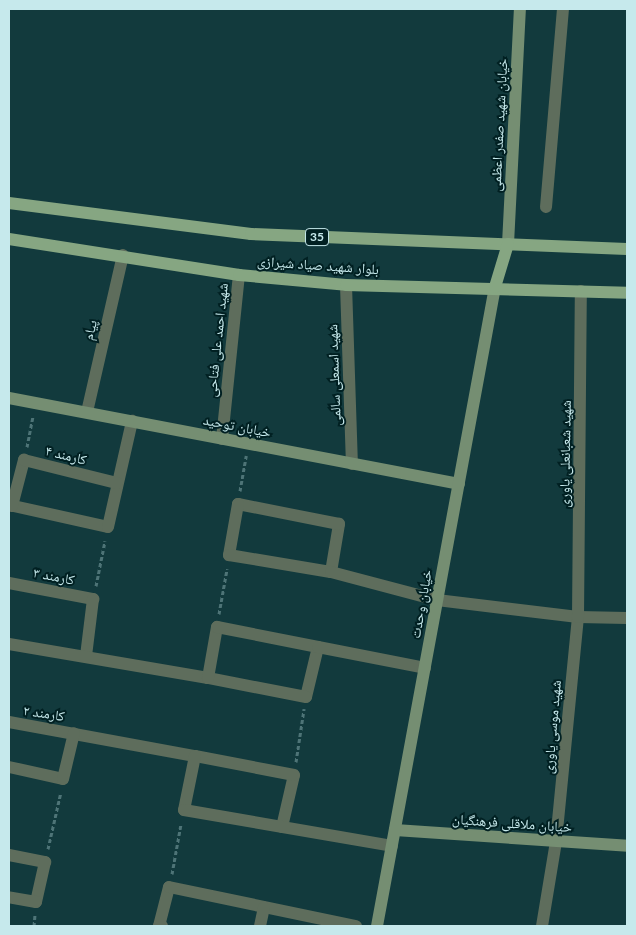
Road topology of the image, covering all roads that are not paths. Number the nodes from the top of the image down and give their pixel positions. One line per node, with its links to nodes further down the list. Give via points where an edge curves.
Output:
1 (520, 9): 7 (street, خیابان شهید صفدر اعظمی)
2 (563, 9): 4 (street)
3 (9, 203): 7 (main road, بلوار شهید صیاد شیرازی / 35, via 251,234)
4 (546, 207)
5 (9, 239): 6 (street); 9 (main road, بلوار شهید صیاد شیرازی)
6 (9, 244)
7 (508, 244): 8 (main road, بلوار شهید صیاد شیرازی / 35); 12 (main road)
8 (627, 248)
9 (123, 255): 10 (main road, بلوار شهید صیاد شیرازی); 16 (street, پیام)
10 (239, 275): 11 (main road, بلوار شهید صیاد شیرازی); 18 (street, شهید احمد علی فتاحی)
11 (346, 285): 12 (main road, بلوار شهید صیاد شیرازی); 19 (street, شهید اسمعلی سالمی)
12 (495, 287): 13 (main road, بلوار شهید صیاد شیرازی); 21 (street, خیابان وحدت)
13 (581, 291): 14 (main road, بلوار شهید صیاد شیرازی); 26 (street, شهید شعبانعلی یاوری)
14 (627, 293)
15 (9, 398): 16 (street, خیابان توحید)
16 (86, 412): 17 (street, خیابان توحید)
17 (132, 421): 18 (street, خیابان توحید); 20 (street)
18 (222, 438): 19 (street, خیابان توحید)
19 (352, 464): 21 (street, خیابان توحید)
20 (117, 483): 22 (street, کارمند ۴, via 24,460); 22 (street, کارمند ۴, via 108,527)
21 (459, 484): 25 (street, خیابان وحدت)
22 (10, 505)
23 (331, 572): 23 (street, via 229,555 238,504 339,524); 25 (street)
24 (9, 583): 30 (street, کارمند ۳, via 93,599)
25 (437, 600): 26 (street); 31 (street, خیابان وحدت)
26 (578, 617): 27 (street); 39 (street, شهید موسی یاوری)
27 (627, 618)
28 (9, 644): 30 (street)
29 (318, 647): 31 (street); 32 (street, via 306,697); 32 (street, via 216,627)
30 (86, 656): 32 (street)
31 (425, 668): 38 (street, خیابان وحدت)
32 (208, 678)
33 (9, 722): 34 (street, کارمند ۲)
34 (74, 733): 35 (street, کارمند ۲); 36 (street, via 63,779)
35 (195, 756): 37 (street, کارمند ۲, via 294,775); 37 (street, via 184,810)
36 (9, 767)
37 (282, 827): 40 (street)
38 (395, 830): 39 (street, خیابان ملاقلی فرهنگیان); 40 (street, خیابان وحدت)
39 (556, 841): 41 (street, خیابان ملاقلی فرهنگیان); 49 (street, شهید موسی یاوری)
40 (392, 846): 48 (street, خیابان وحدت)
41 (627, 846)
42 (9, 855): 43 (street, via 45,862 36,902)
43 (9, 897)
44 (264, 906): 45 (street, via 169,887 159,926); 46 (street); 47 (street)
45 (162, 926)
46 (260, 926)
47 (356, 926)
48 (377, 926)
49 (542, 926)

